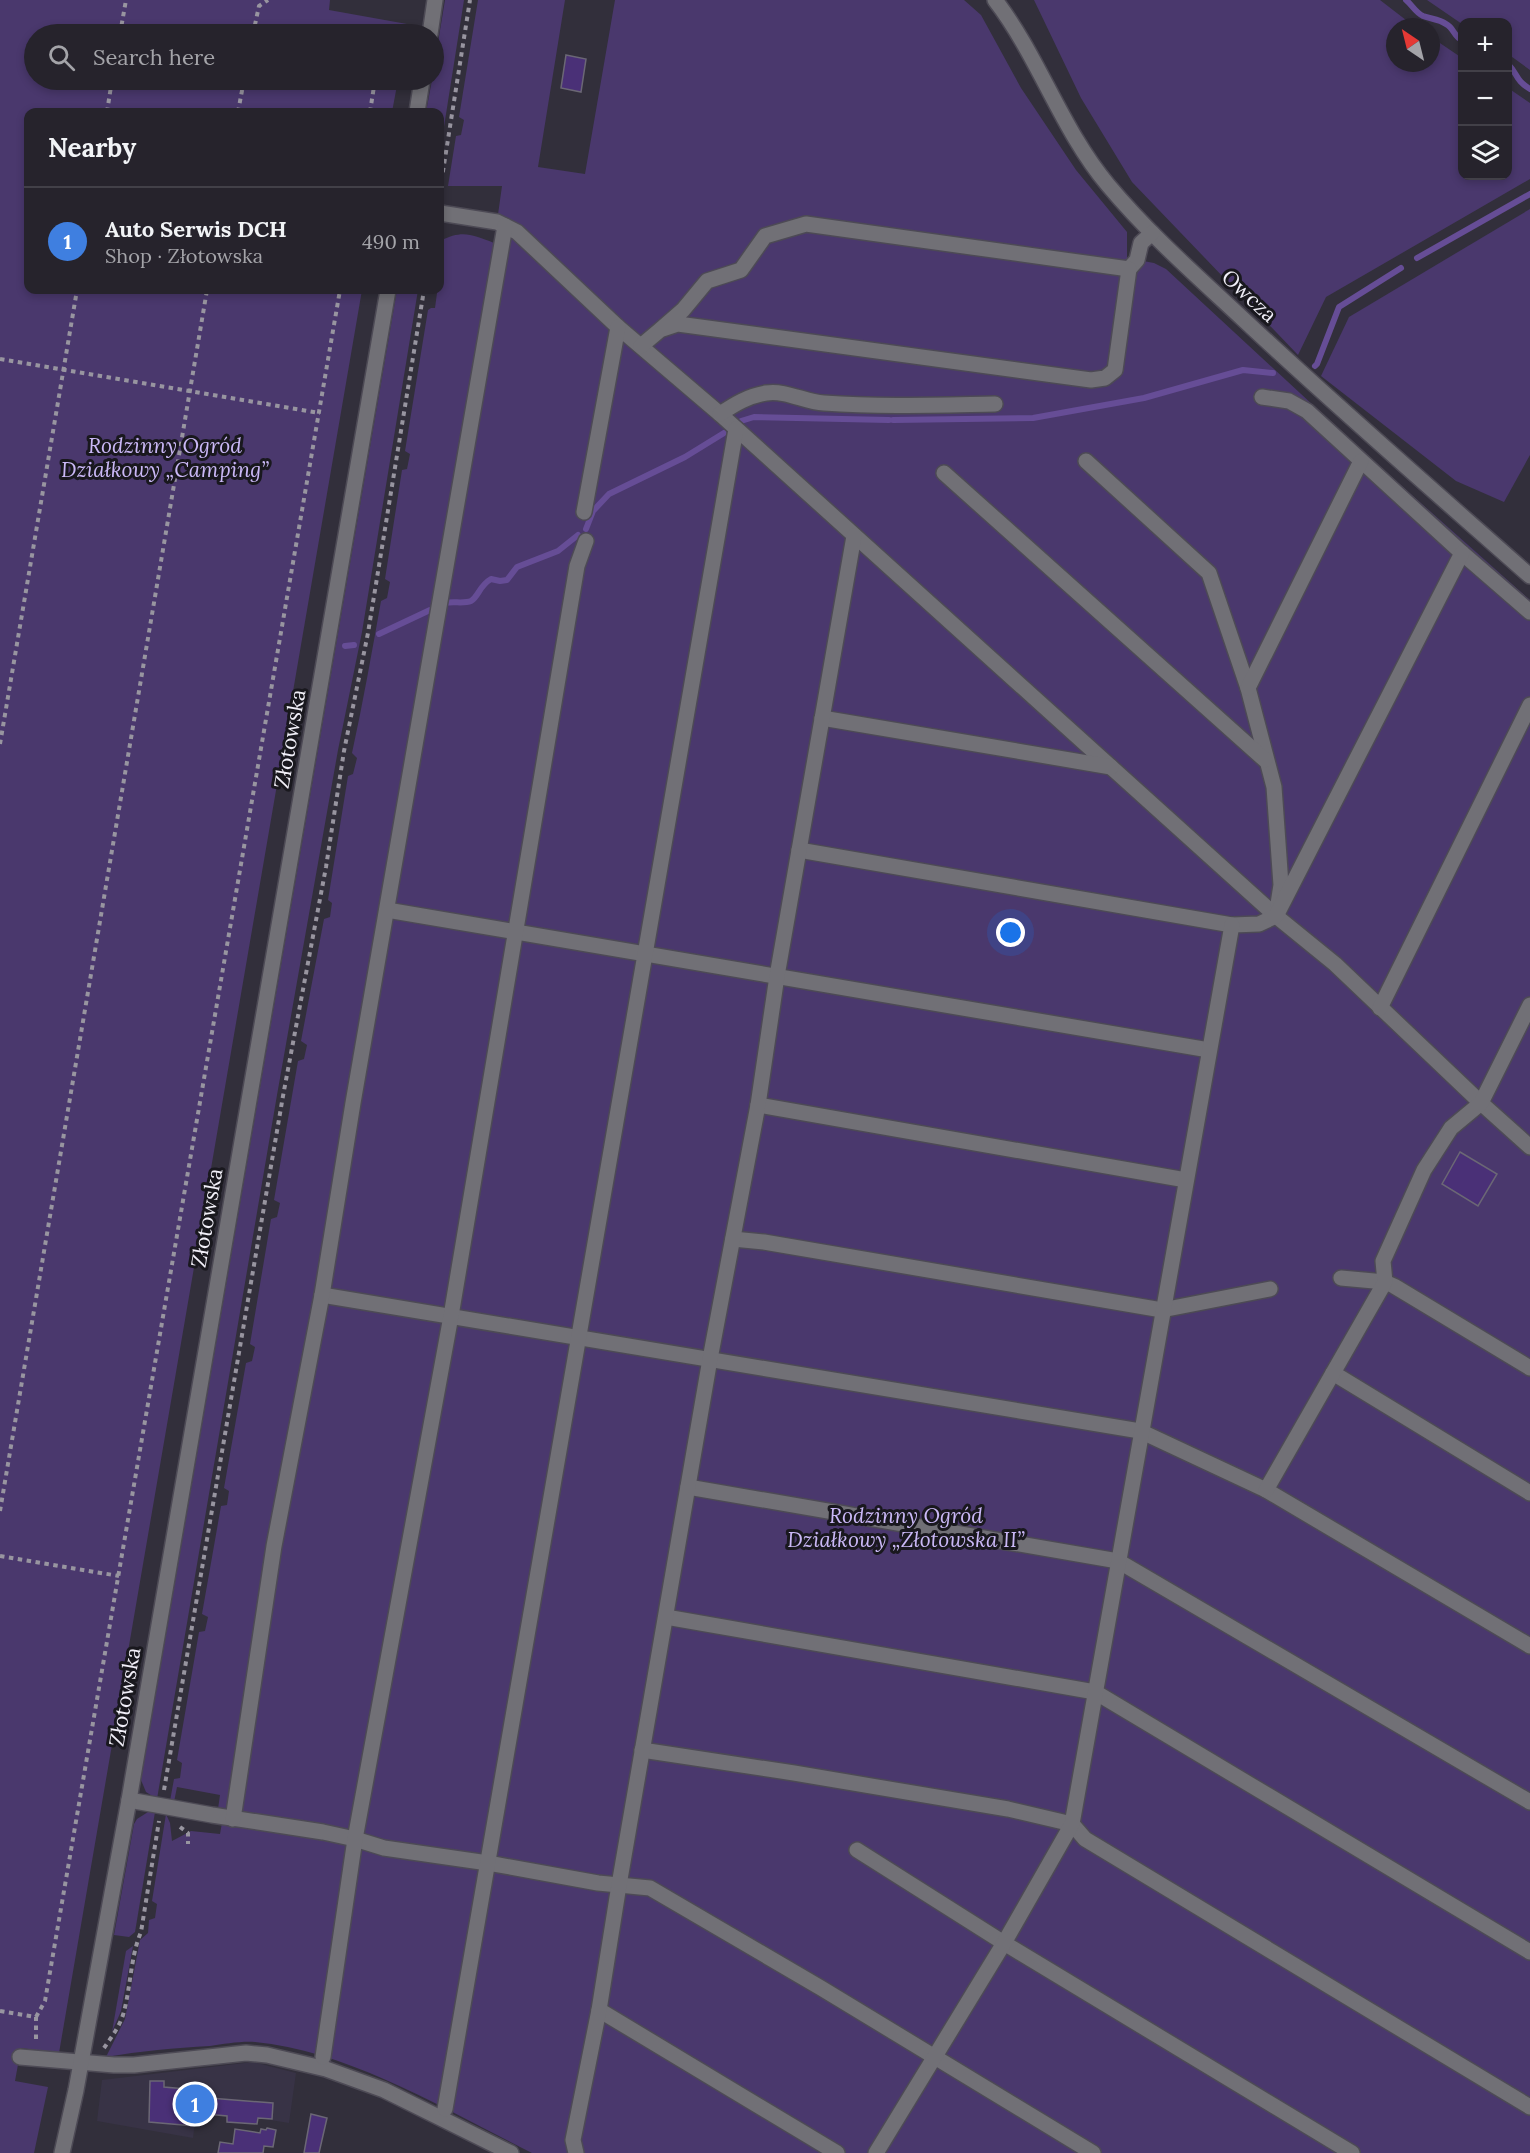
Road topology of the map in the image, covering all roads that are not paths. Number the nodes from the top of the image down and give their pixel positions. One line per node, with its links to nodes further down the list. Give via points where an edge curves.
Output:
1 (435, 0): 3 (street)
2 (994, 0): 8 (street, Owcza, via 1016,31 1089,160)
3 (431, 24)
4 (420, 90): 5 (street)
5 (418, 108)
6 (444, 214): 7 (street)
7 (501, 224): 11 (street, via 517,232); 33 (street)
8 (1152, 233): 9 (street, via 1141,243); 25 (street, Owcza, via 1306,377)
9 (1133, 264): 12 (street, via 806,224 765,236 741,270 707,281); 12 (street, via 1115,370 1105,378 1091,380 678,324)
10 (387, 294): 66 (street, Złotowska)
11 (618, 327): 13 (street); 21 (street)
12 (660, 330): 13 (street)
13 (641, 346): 16 (street)
14 (1262, 397): 19 (street, via 1288,401 1307,411)
15 (995, 404): 16 (street, via 816,403 789,394 768,393 746,398)
16 (720, 414): 17 (street)
17 (736, 429): 22 (street); 37 (street)
18 (1086, 461): 27 (street, via 1209,573)
19 (1361, 461): 24 (street); 27 (street)
20 (944, 473): 30 (street)
21 (585, 512)
22 (854, 536): 29 (street); 31 (street)
23 (586, 541): 36 (street, via 577,566)
24 (1462, 553): 26 (street); 34 (street)
25 (1530, 576)
26 (1530, 612)
27 (1248, 688): 30 (street)
28 (1530, 705): 40 (street)
29 (822, 718): 31 (street); 32 (street)
30 (1265, 760): 34 (street, via 1274,787 1281,885)
31 (1111, 767): 34 (street)
32 (799, 850): 35 (street); 38 (street)
33 (387, 910): 36 (street); 50 (street)
34 (1276, 916): 35 (street, via 1259,924); 40 (street, via 1335,964)
35 (1232, 925): 41 (street)
36 (514, 933): 37 (street); 52 (street)
37 (644, 954): 38 (street); 53 (street)
38 (777, 976): 41 (street); 43 (street)
39 (1530, 1005): 42 (street)
40 (1380, 1008): 42 (street)
41 (1209, 1050): 45 (street)
42 (1481, 1103): 44 (street); 48 (street, via 1451,1128 1424,1170 1383,1261)
43 (758, 1105): 45 (street); 46 (street)
44 (1530, 1147)
45 (1186, 1180): 51 (street)
46 (733, 1239): 51 (street); 54 (street)
47 (1341, 1278): 48 (street)
48 (1385, 1282): 55 (street); 56 (street)
49 (1270, 1289): 51 (street)
50 (322, 1295): 52 (street); 68 (street)
51 (1162, 1310): 57 (street)
52 (451, 1316): 53 (street); 70 (street)
53 (578, 1337): 54 (street); 72 (street)
54 (710, 1359): 57 (street); 58 (street)
55 (1530, 1368)
56 (1333, 1373): 59 (street); 60 (street)
57 (1140, 1431): 59 (street); 61 (street)
58 (688, 1487): 61 (street); 62 (street)
59 (1266, 1490): 63 (street)
60 (1530, 1493)
61 (1118, 1561): 64 (street); 67 (street)
62 (666, 1617): 64 (street); 65 (street)
63 (1530, 1646)
64 (1095, 1692): 69 (street); 75 (street)
65 (642, 1750): 69 (street, via 1008,1809); 73 (street)
66 (129, 1800): 68 (street); 80 (street, Złotowska)
67 (1530, 1802)
68 (228, 1818): 70 (street)
69 (1072, 1824): 74 (street); 81 (street, via 1085,1839)
70 (355, 1839): 72 (street, via 384,1848); 79 (street)
71 (856, 1850): 74 (street)
72 (488, 1863): 73 (street); 82 (street)
73 (619, 1885): 76 (street); 78 (street, via 650,1888)
74 (1004, 1943): 78 (street); 89 (street)
75 (1530, 1952)
76 (599, 2010): 85 (street, via 573,2140); 86 (street)
77 (30, 2055): 80 (street)
78 (934, 2056): 87 (street); 88 (street)
79 (323, 2057)
80 (81, 2063): 83 (street, Złotowska); 84 (street, via 134,2065 246,2054 298,2061 384,2090)
81 (1530, 2107)
82 (445, 2109)
83 (62, 2153)
84 (511, 2153)
85 (576, 2153)
86 (837, 2153)
87 (876, 2153)
88 (1093, 2153)
89 (1352, 2153)

